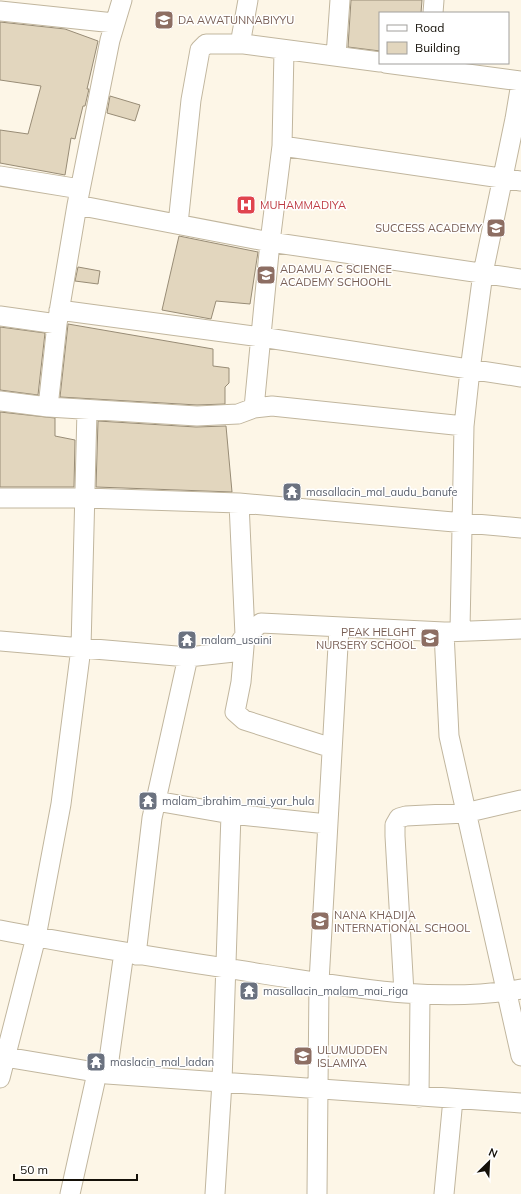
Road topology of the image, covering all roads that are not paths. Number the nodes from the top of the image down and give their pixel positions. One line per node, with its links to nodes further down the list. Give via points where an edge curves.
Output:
1 (122, 0): 8 (street)
2 (248, 0): 9 (street, via 241,38)
3 (340, 0): 11 (street)
4 (434, 0): 7 (street)
5 (36, 8): 6 (street); 8 (street)
6 (0, 11)
7 (433, 12)
8 (114, 23): 20 (street)
9 (244, 44): 10 (street); 21 (street, via 206,44 200,50 191,100)
10 (284, 50): 11 (street); 16 (street)
11 (336, 56): 12 (street)
12 (379, 62)
13 (399, 64): 14 (street)
14 (427, 66): 15 (street)
15 (521, 82): 18 (street)
16 (282, 146): 18 (street); 22 (street)
17 (0, 176): 20 (street)
18 (502, 177): 19 (street); 23 (street)
19 (521, 180)
20 (78, 197): 21 (street); 26 (street)
21 (178, 224): 22 (street)
22 (270, 242): 23 (street); 27 (street)
23 (483, 273): 24 (street); 28 (street)
24 (521, 278)
25 (0, 316): 26 (street)
26 (58, 317): 27 (street); 31 (street)
27 (261, 337): 28 (street); 32 (street)
28 (470, 370): 29 (street); 34 (street)
29 (521, 377)
30 (0, 401): 31 (street)
31 (48, 407): 33 (street)
32 (254, 408): 33 (street, via 238,414 197,416); 34 (street, via 272,406)
33 (87, 410): 36 (street)
34 (464, 426): 38 (street)
35 (0, 498): 36 (street)
36 (85, 498): 37 (street); 45 (street)
37 (238, 503): 38 (street); 43 (street)
38 (462, 522): 39 (street); 42 (street)
39 (521, 528)
40 (339, 628): 42 (street); 43 (street, via 261,623); 47 (street)
41 (521, 629): 42 (street)
42 (452, 631): 50 (street, via 449,736)
43 (245, 635): 46 (street, via 234,652); 47 (street, via 242,682 235,712 244,720)
44 (0, 641): 45 (street)
45 (81, 648): 46 (street); 54 (street, via 61,804)
46 (188, 657): 49 (street)
47 (332, 748): 52 (street)
48 (521, 800): 50 (street)
49 (156, 801): 51 (street); 55 (street)
50 (465, 813): 58 (street); 59 (street, via 406,816 399,818 395,825)
51 (231, 814): 52 (street); 56 (street)
52 (327, 824): 57 (street)
53 (0, 930): 54 (street)
54 (36, 937): 55 (street); 60 (street)
55 (130, 954): 56 (street); 62 (street)
56 (225, 968): 57 (street); 64 (street)
57 (318, 982): 59 (street); 65 (street)
58 (514, 990): 59 (street, via 463,995); 61 (street)
59 (412, 994): 66 (street)
60 (2, 1056): 62 (street); 63 (street)
61 (521, 1056)
62 (102, 1074): 64 (street); 69 (street)
63 (0, 1078)
64 (222, 1082): 65 (street); 70 (street)
65 (318, 1090): 66 (street); 71 (street)
66 (419, 1097): 67 (street)
67 (453, 1099): 68 (street); 72 (street)
68 (521, 1103)
69 (70, 1194)
70 (215, 1194)
71 (317, 1194)
72 (444, 1194)

